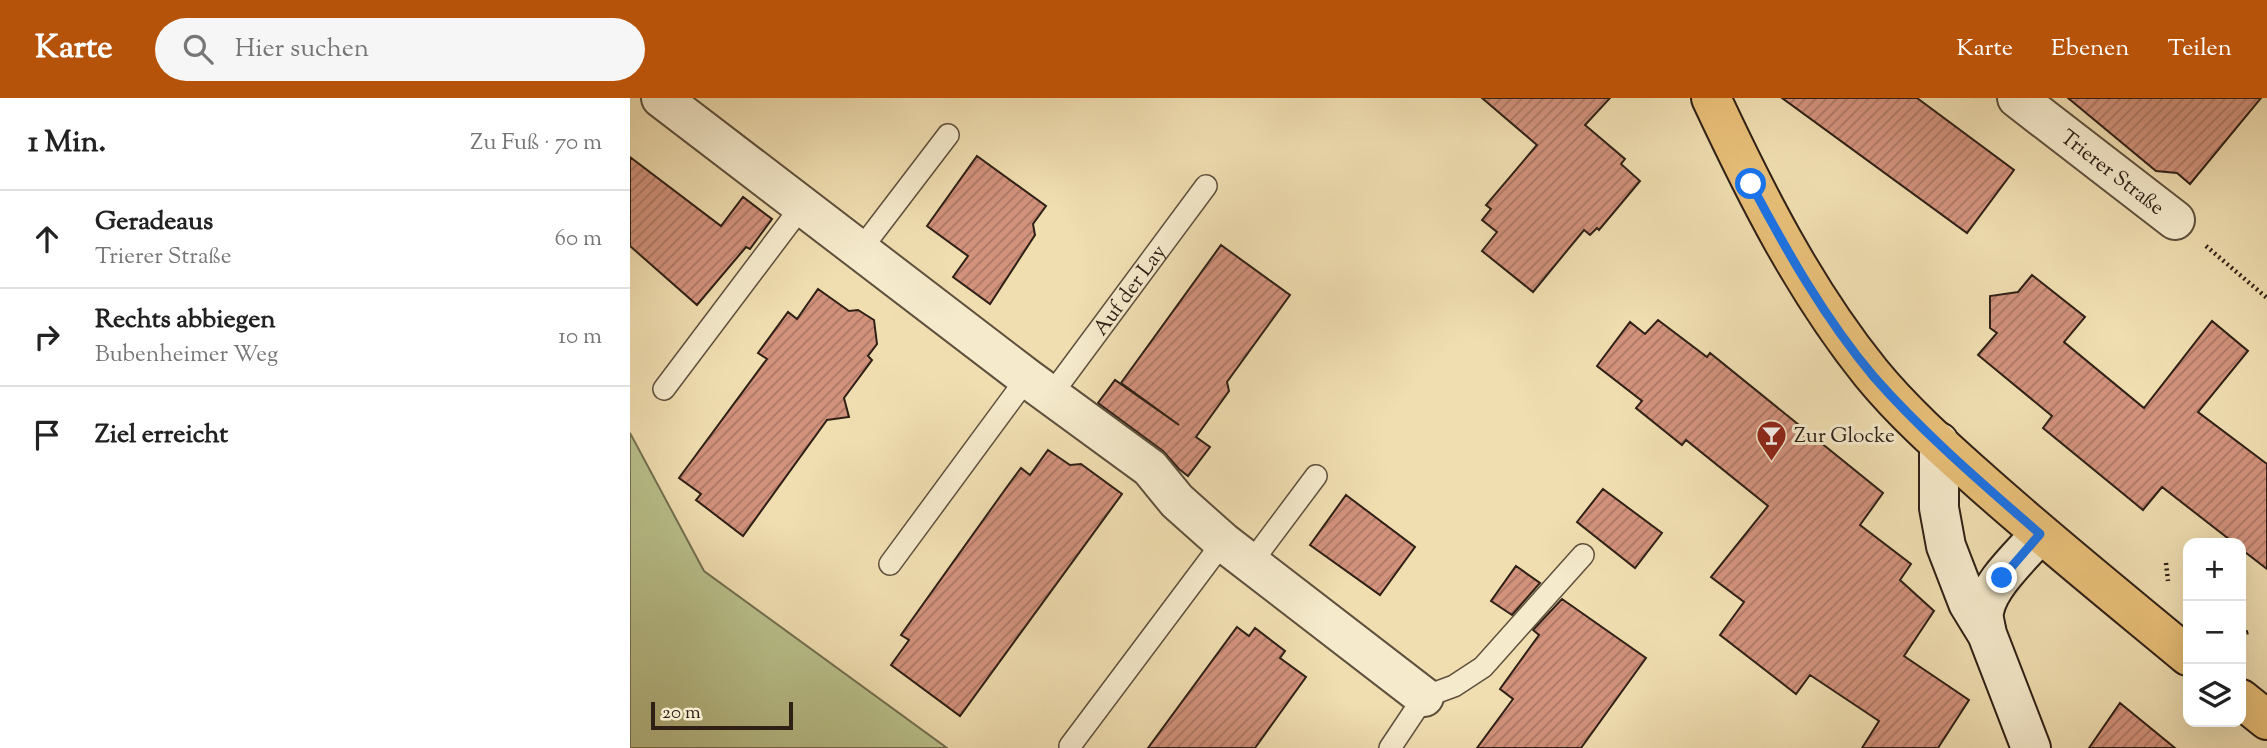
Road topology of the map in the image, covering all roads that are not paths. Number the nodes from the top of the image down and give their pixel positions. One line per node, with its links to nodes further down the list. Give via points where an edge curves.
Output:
1 (661, 98): 6 (street)
2 (1711, 98): 11 (main road, via 1771,222 1824,307 1872,375)
3 (2017, 98): 7 (street, Trierer Straße)
4 (948, 135): 8 (lane)
5 (1206, 186): 9 (lane, Auf der Lay)
6 (802, 206): 8 (street); 10 (lane)
7 (2175, 220)
8 (861, 249): 9 (street)
9 (1040, 386): 14 (street, via 1150,468 1177,501); 16 (lane, Auf der Lay)
10 (664, 389)
11 (1939, 442): 13 (main road); 17 (street, via 1941,527 1968,603)
12 (1316, 476): 14 (lane)
13 (2040, 534): 17 (street, via 1993,589 1984,615); 18 (main road)
14 (1237, 553): 19 (street); 22 (lane)
15 (1583, 555): 19 (lane, via 1483,667 1454,686)
16 (890, 564)
17 (1987, 634): 24 (street)
18 (2183, 652)
19 (1424, 697): 23 (lane)
20 (2246, 703): 21 (main road)
21 (2267, 720)
22 (1070, 746)
23 (1390, 748)
24 (2031, 748)

